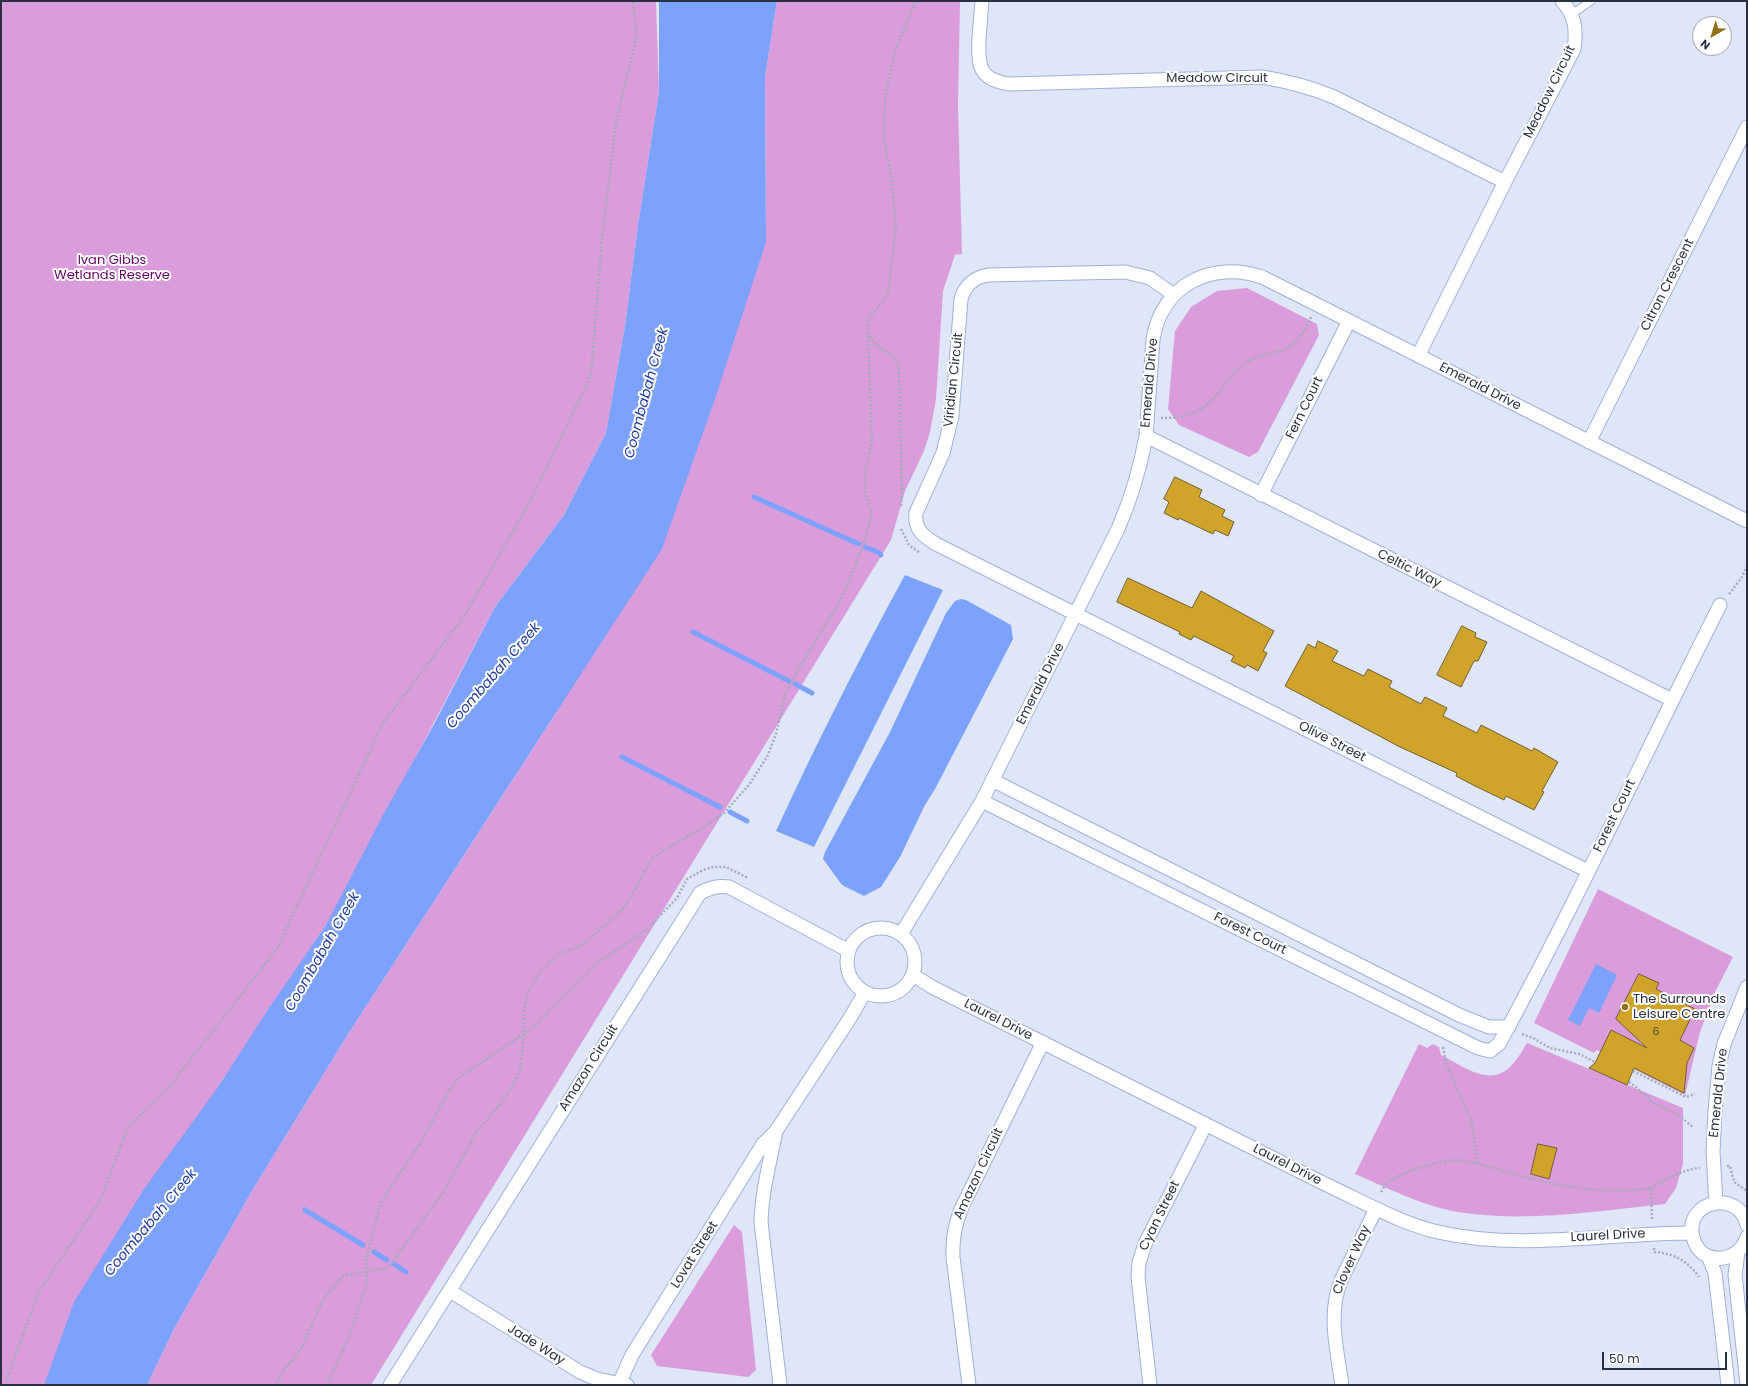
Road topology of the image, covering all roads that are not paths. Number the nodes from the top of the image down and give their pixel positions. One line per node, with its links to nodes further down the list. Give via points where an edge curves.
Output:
1 (982, 1): 6 (street, Meadow Circuit, via 978,61 983,72 993,81 1010,84 1262,77 1286,81 1334,97)
2 (1562, 1): 4 (street, Meadow Circuit)
3 (1591, 1): 4 (lane)
4 (1572, 14): 6 (street, Meadow Circuit, via 1575,26 1574,49)
5 (1747, 127): 11 (street, Citron Crescent)
6 (1504, 182): 9 (street, Meadow Circuit)
7 (1174, 296): 8 (street, Emerald Drive, via 1192,281 1209,274 1221,271 1241,272 1262,277); 10 (street, Emerald Drive, via 1159,317 1154,335); 15 (street, Viridian Circuit, via 1150,278 1125,272 988,275 972,280 961,299 952,416 943,453 919,504 915,520 927,538 936,544)
8 (1349, 321): 9 (street, Emerald Drive); 12 (street, Fern Court)
9 (1418, 356): 11 (street, Emerald Drive)
10 (1146, 436): 12 (street, Celtic Way); 15 (street, Emerald Drive, via 1129,502)
11 (1590, 442): 13 (street, Emerald Drive)
12 (1261, 495): 16 (street, Celtic Way)
13 (1747, 521)
14 (1720, 605): 16 (street, Forest Court)
15 (1076, 614): 17 (street, Emerald Drive); 19 (street, Olive Street)
16 (1672, 700): 19 (street, Forest Court)
17 (992, 780): 18 (street, Emerald Drive); 25 (street, Forest Court, via 1459,1015 1489,1027)
18 (982, 801): 20 (street, Emerald Drive); 25 (street, Forest Court, via 1478,1048 1490,1051 1499,1044)
19 (1588, 870): 25 (street, Forest Court)
20 (901, 934): 21 (street, via 890,929 878,928 867,931 855,940); 22 (street, via 912,947 915,958)
21 (849, 951): 24 (street, via 849,974); 36 (street, Amazon Circuit, via 738,891 722,885 707,889 697,896)
22 (913, 975): 24 (street, via 899,992 888,996); 26 (street, Laurel Drive)
23 (1747, 987): 29 (street, Emerald Drive, via 1724,1044 1719,1066 1713,1152)
24 (864, 992): 28 (street, Lovat Street, via 850,1018)
25 (1508, 1027)
26 (1043, 1042): 27 (street, Laurel Drive); 41 (street, Amazon Circuit, via 955,1226 953,1257)
27 (1206, 1124): 30 (street, Laurel Drive); 42 (street, Cyan Street, via 1145,1244 1139,1263 1138,1277)
28 (776, 1131): 37 (street, Lovat Street, via 763,1144 632,1355); 40 (street, Lovat Street, via 766,1173 761,1222)
29 (1716, 1202): 31 (street, via 1734,1206 1741,1212); 32 (street, via 1698,1213 1692,1225)
30 (1376, 1208): 32 (street, Laurel Drive, via 1410,1224 1438,1232 1491,1240); 43 (street, Clover Way, via 1340,1284 1334,1303)
31 (1747, 1225)
32 (1692, 1233): 35 (street, via 1694,1243)
33 (1747, 1237): 34 (street)
34 (1738, 1252): 35 (street, via 1724,1258); 38 (street, via 1735,1275)
35 (1708, 1256): 44 (street, via 1715,1273)
36 (450, 1291): 37 (street, Jade Way, via 580,1372 597,1380); 39 (street, Amazon Circuit)
37 (624, 1384)
38 (1747, 1384)
39 (390, 1385)
40 (780, 1385)
41 (969, 1385)
42 (1150, 1385)
43 (1342, 1385)
44 (1728, 1385)

